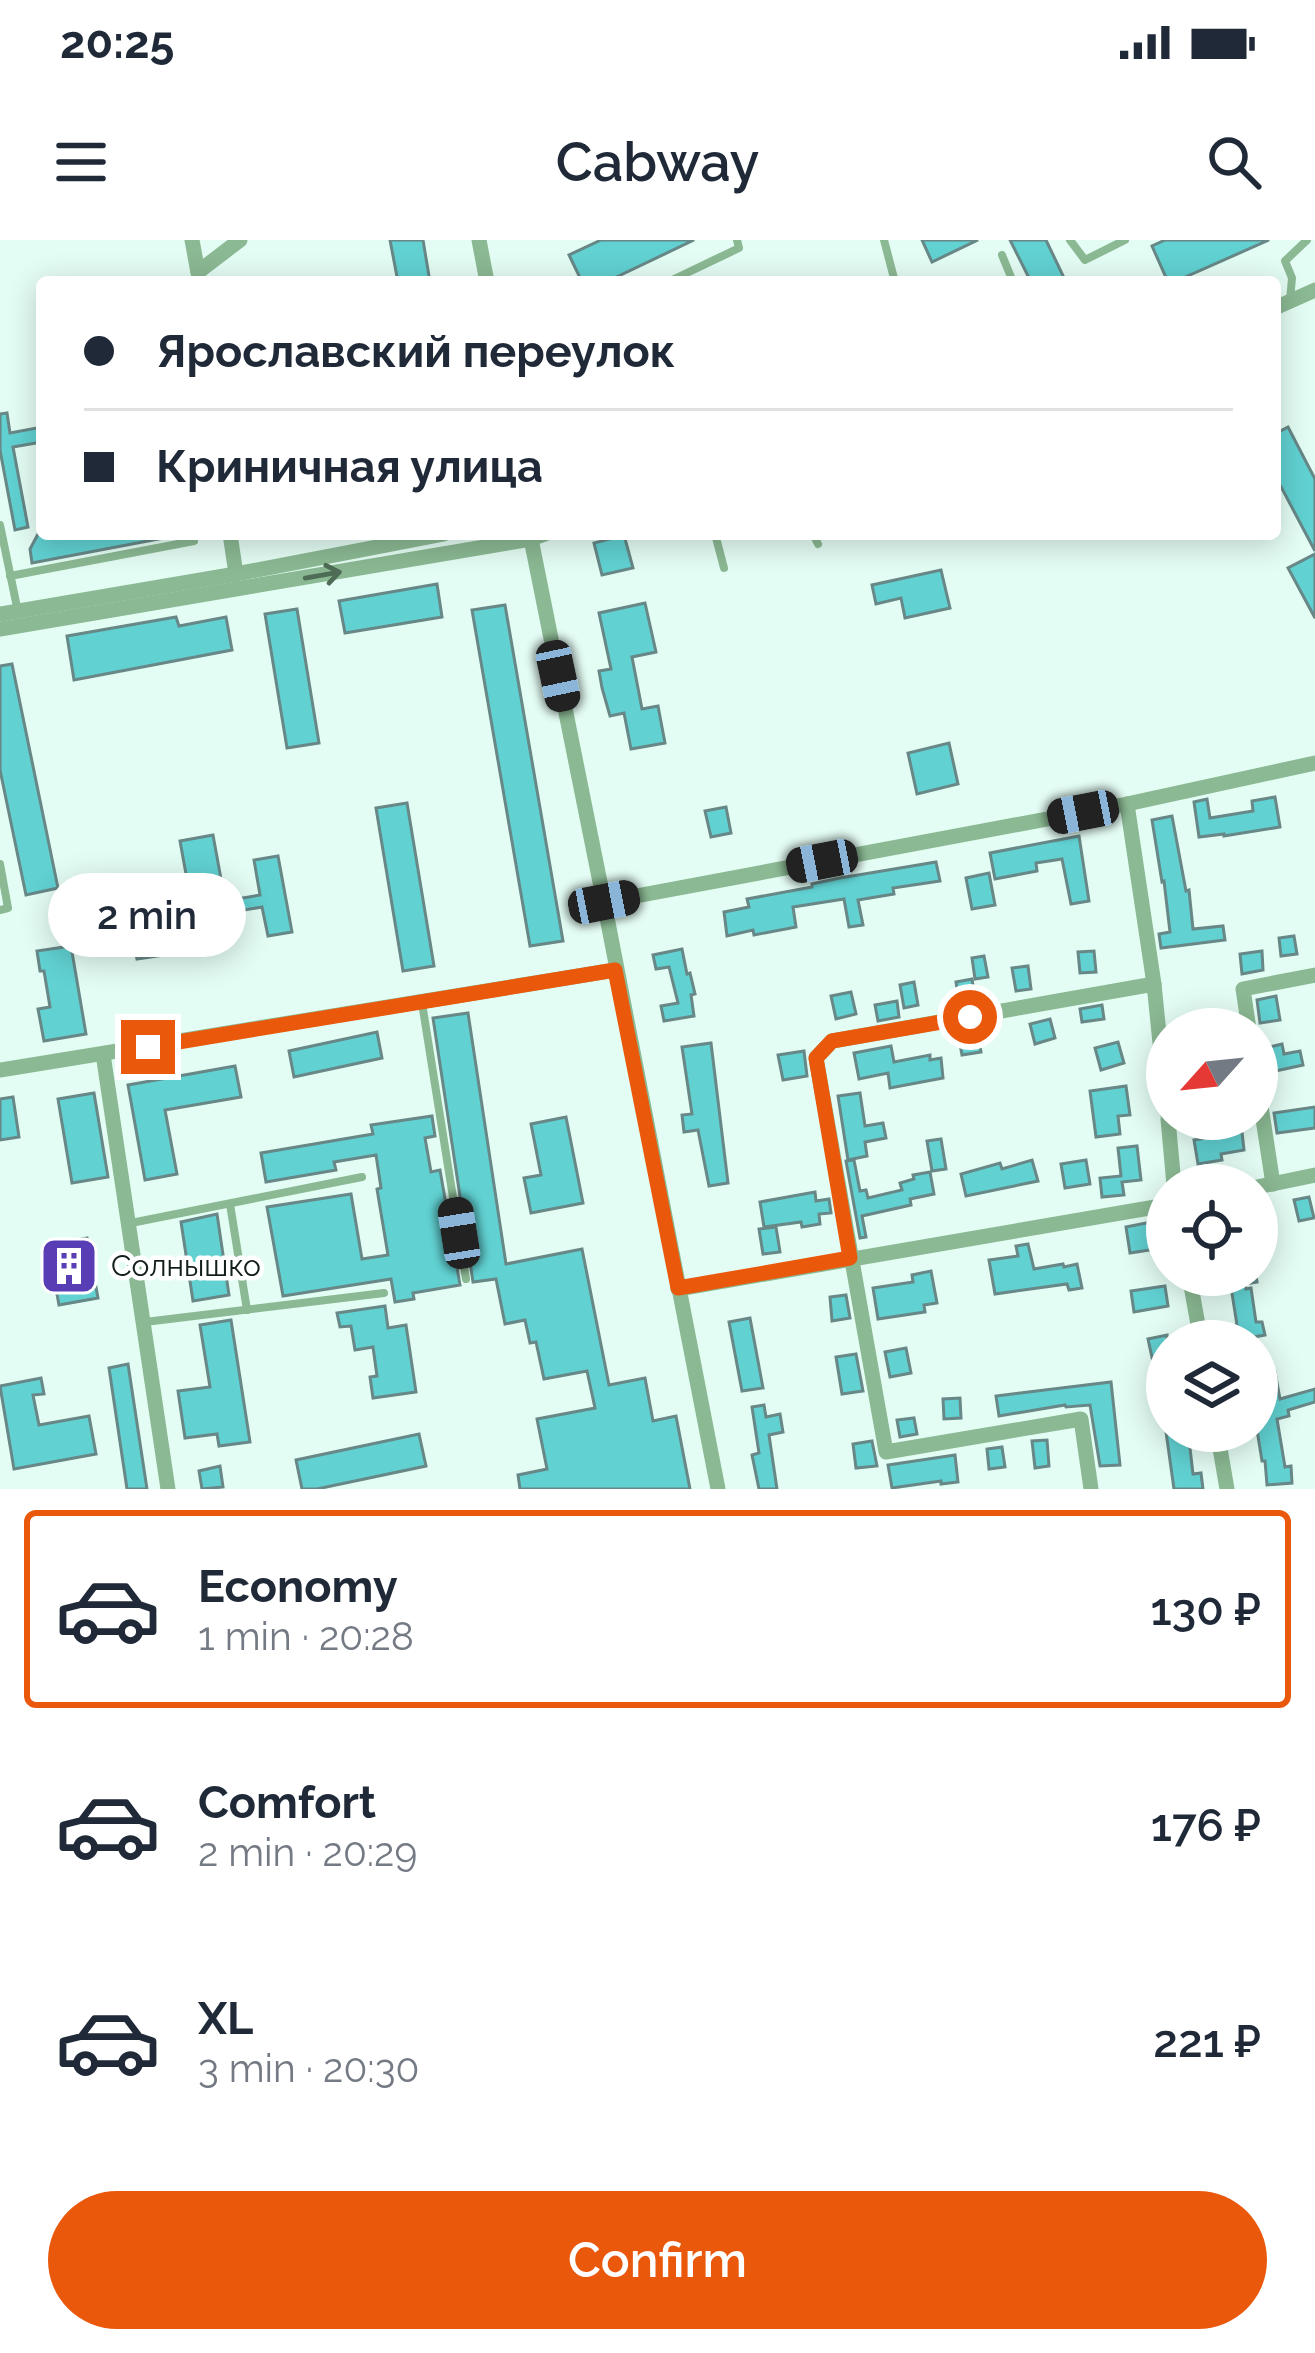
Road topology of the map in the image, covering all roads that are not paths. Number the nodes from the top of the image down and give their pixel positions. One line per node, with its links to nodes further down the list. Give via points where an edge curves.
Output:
1 (192, 240): 10 (street)
2 (240, 240): 11 (street)
3 (479, 240): 12 (street)
4 (737, 240): 13 (lane, via 739,248)
5 (884, 240): 14 (lane)
6 (1070, 240): 7 (lane, via 1084,260)
7 (1125, 240)
8 (1306, 240): 17 (lane, via 1285,261 1292,278)
9 (1002, 255): 15 (lane)
10 (198, 276)
11 (199, 276)
12 (486, 276)
13 (681, 276)
14 (894, 276)
15 (1011, 276)
16 (1315, 290): 17 (street)
17 (1282, 305)
18 (0, 525): 27 (lane)
19 (231, 540): 26 (street)
20 (413, 540): 26 (street)
21 (509, 540): 28 (street, one-way to 21)
22 (536, 540): 33 (street)
23 (717, 540): 25 (lane)
24 (194, 541): 27 (lane)
25 (724, 568)
26 (236, 574): 28 (street)
27 (10, 576): 28 (lane)
28 (13, 617): 29 (street)
29 (0, 629)
30 (1315, 763): 31 (street)
31 (1127, 804): 33 (street); 37 (street)
32 (0, 864): 34 (lane, via 8,908)
33 (604, 902): 35 (street)
34 (0, 910)
35 (615, 970): 38 (street); 51 (street)
36 (1315, 975): 40 (street, via 1243,989)
37 (1154, 984): 39 (street); 49 (street, via 832,1041 816,1058)
38 (422, 1002): 41 (street); 50 (lane)
39 (1156, 1008)
40 (1246, 1008)
41 (103, 1054): 42 (street); 48 (street)
42 (0, 1070)
43 (1315, 1175): 45 (street)
44 (362, 1177): 46 (lane)
45 (1278, 1183)
46 (230, 1204): 48 (lane); 53 (lane)
47 (1146, 1209): 49 (street)
48 (129, 1224): 54 (street)
49 (850, 1258): 51 (street); 58 (street, via 886,1452 1081,1419)
50 (466, 1280)
51 (678, 1288): 57 (street)
52 (385, 1293): 53 (lane)
53 (248, 1310): 54 (lane)
54 (144, 1322): 56 (street)
55 (1220, 1452): 59 (street)
56 (169, 1489)
57 (718, 1489)
58 (1091, 1489)
59 (1227, 1489)

